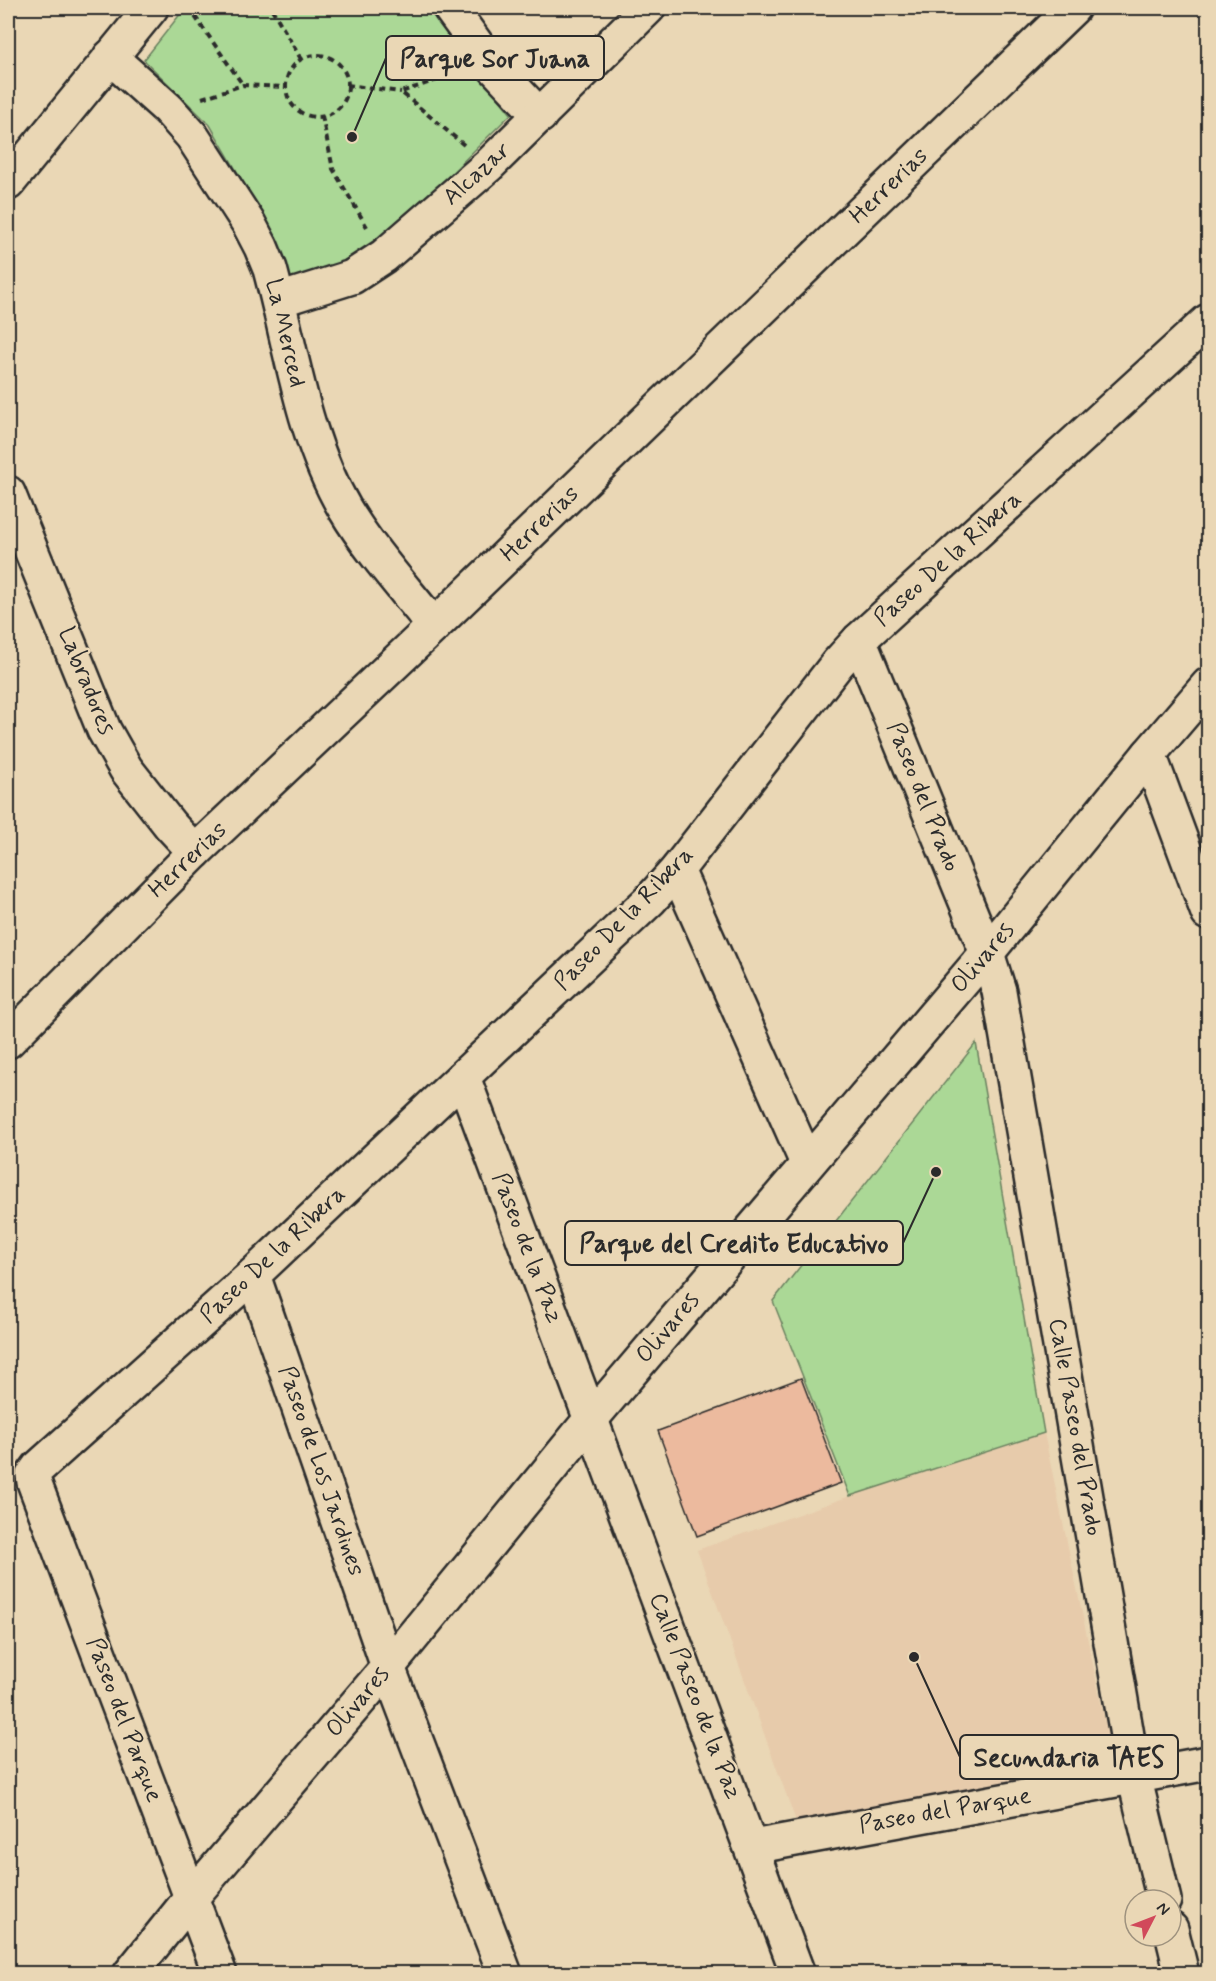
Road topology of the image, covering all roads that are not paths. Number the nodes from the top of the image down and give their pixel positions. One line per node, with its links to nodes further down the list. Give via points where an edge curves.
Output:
1 (151, 8): 5 (street)
2 (450, 8): 6 (street, via 490,63)
3 (648, 8): 6 (street, Alcazar)
4 (1073, 8): 11 (street, Herrerias)
5 (110, 57): 7 (street); 8 (street, La Merced, via 192,136 249,224 270,269)
6 (540, 116): 8 (street, Alcazar, via 384,256 352,277)
7 (8, 183)
8 (279, 300): 11 (street, La Merced, via 305,417 331,483 360,532)
9 (1209, 321): 12 (street, Paseo De la Ribera)
10 (8, 493): 15 (street, Labradores, via 104,730 126,769)
11 (434, 626): 15 (street, Herrerias)
12 (859, 640): 16 (street, Paseo De la Ribera); 18 (street, Paseo del Prado)
13 (1209, 685): 14 (street, Olivares)
14 (1149, 754): 17 (street); 18 (street, Olivares)
15 (195, 852): 19 (street, Herrerias)
16 (677, 870): 20 (street, Paseo De la Ribera); 21 (street)
17 (1209, 913)
18 (987, 953): 21 (street, Olivares); 27 (street, Calle Paseo del Prado, via 1008,1032)
19 (8, 1041)
20 (463, 1077): 22 (street, Paseo De la Ribera); 23 (street, Paseo de la Paz)
21 (807, 1163): 23 (street, Olivares)
22 (253, 1275): 24 (street, Paseo De la Ribera); 25 (street, Paseo de Los Jardines)
23 (591, 1419): 25 (street, Olivares); 28 (street, Calle Paseo de la Paz)
24 (38, 1468): 30 (street, Paseo del Parque, via 33,1474 34,1482)
25 (388, 1667): 30 (street, Olivares); 34 (street, Paseo de Los Jardines)
26 (1209, 1763): 27 (street, Paseo del Parque)
27 (1134, 1776): 28 (street, Paseo del Parque); 29 (street, Calle Paseo del Prado)
28 (752, 1847): 35 (street, Calle Paseo de la Paz)
29 (1161, 1888)
30 (191, 1898): 32 (street, Olivares); 33 (street, Paseo del Parque)
31 (1176, 1948): 36 (street)
32 (130, 1974)
33 (220, 1974)
34 (505, 1974)
35 (798, 1974)
36 (1182, 1974)

